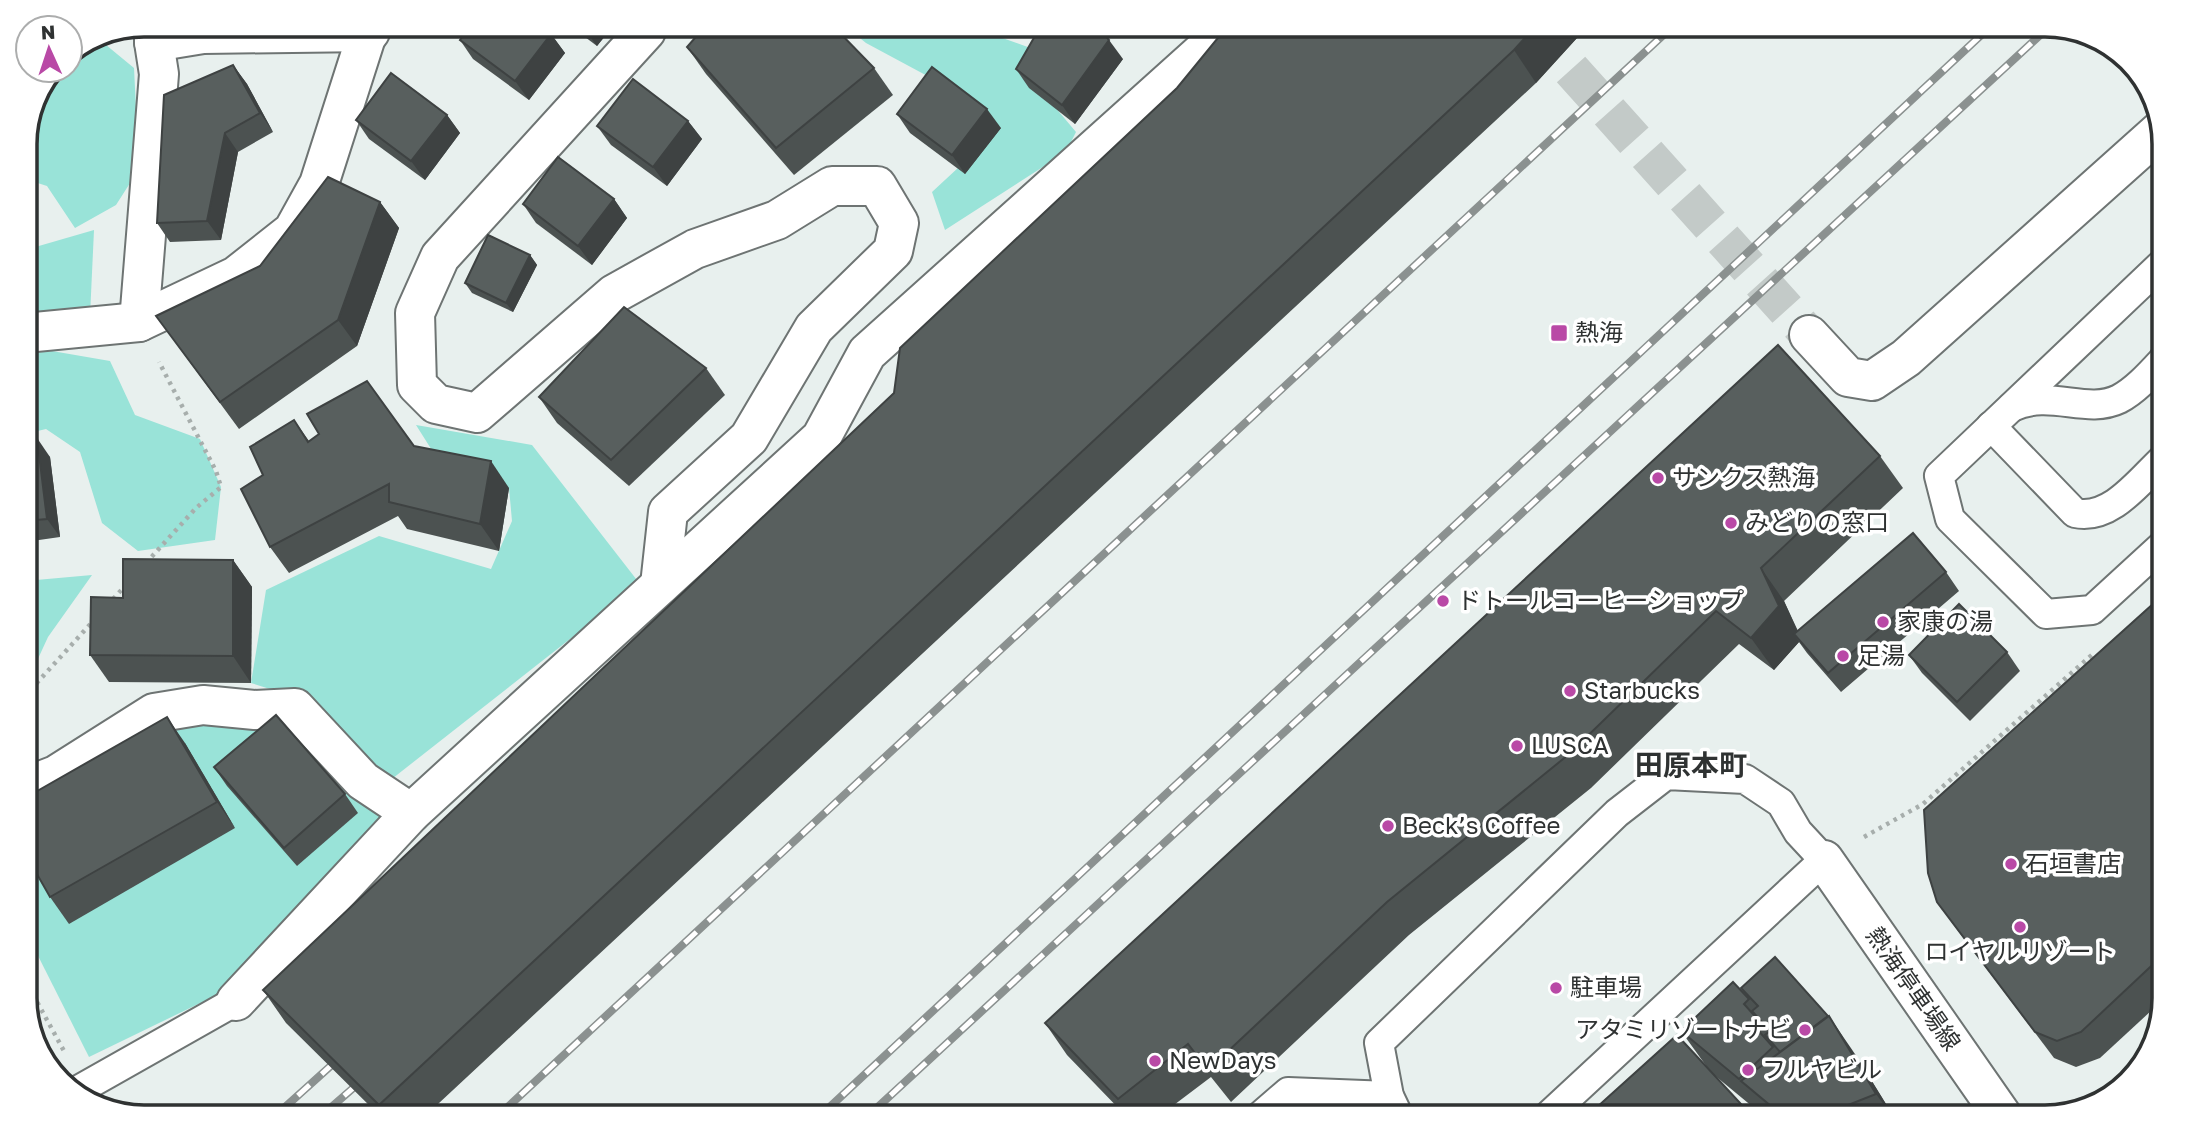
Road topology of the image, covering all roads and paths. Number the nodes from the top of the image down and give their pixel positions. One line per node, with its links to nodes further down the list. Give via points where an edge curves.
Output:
1 (154, 37): 7 (street, via 159,88)
2 (368, 37): 7 (street, via 319,184 293,231 236,276)
3 (641, 37): 16 (street, via 440,257 415,313 417,385 436,404 477,413 614,295 695,248 777,220 832,186 877,186 900,223 893,251 814,328 749,438 668,512)
4 (1219, 37): 16 (street, via 867,352 821,438)
5 (2152, 138): 9 (street, via 1906,358 1872,381 1848,377)
6 (2152, 273): 11 (lane)
7 (139, 322): 8 (street); 14 (path, via 221,487)
8 (37, 332)
9 (1809, 335)
10 (2152, 371): 11 (lane, via 2117,400 2091,404 2034,398)
11 (2001, 417): 12 (lane, via 2075,513 2094,514 2112,506); 13 (lane, via 1940,475 1950,519 2046,614 2092,610)
12 (2152, 469)
13 (2152, 555)
14 (142, 567)
15 (133, 577): 17 (path)
16 (660, 585): 22 (street)
17 (106, 607)
18 (97, 617): 20 (path)
19 (2104, 644): 23 (path, via 1923,804)
20 (37, 683)
21 (37, 782): 22 (street, via 154,713 203,705 295,708 363,781)
22 (411, 813): 24 (street)
23 (1824, 860): 30 (lane, via 1798,832 1781,803 1745,779 1666,775 1617,813 1379,1042); 31 (lane); 32 (street, 熱海停車場線)
24 (236, 1000): 27 (lane)
25 (37, 1004): 26 (path)
26 (75, 1081)
27 (83, 1086)
28 (1274, 1105): 29 (lane, via 1288,1092)
29 (1380, 1105)
30 (1394, 1105)
31 (1561, 1105)
32 (1994, 1105)

